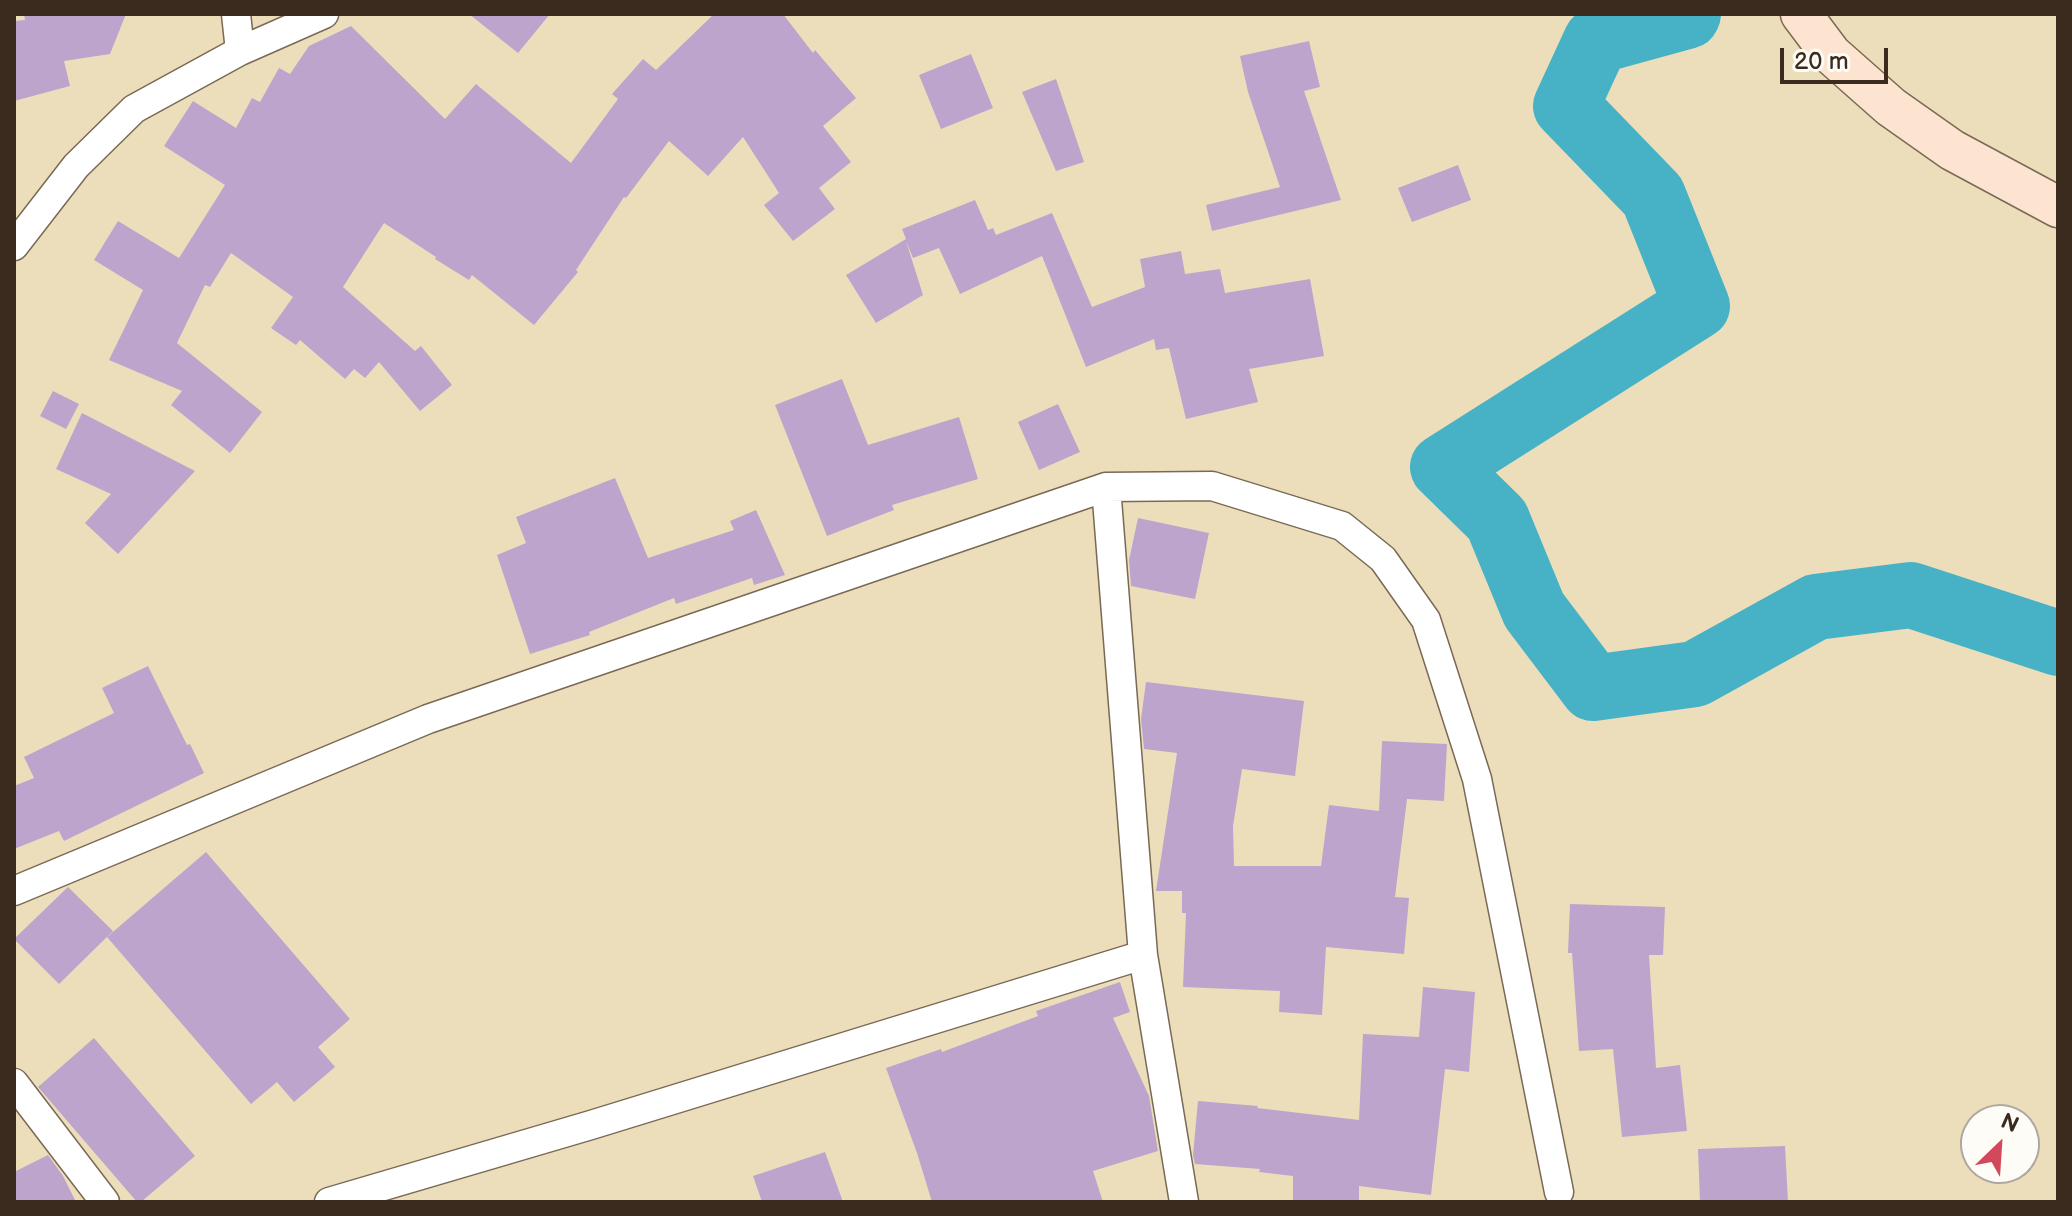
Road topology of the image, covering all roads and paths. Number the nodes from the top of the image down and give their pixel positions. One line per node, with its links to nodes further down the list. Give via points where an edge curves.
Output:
1 (236, 14): 4 (street)
2 (324, 14): 4 (street)
3 (1801, 14): 5 (street, via 1831,54 1891,107 1952,150)
4 (240, 51): 6 (street, via 134,109 76,166)
5 (2058, 207)
6 (14, 246)
7 (1106, 487): 8 (street, via 428,719); 9 (street); 11 (street, via 1212,486 1342,526 1383,559 1426,620 1477,779)
8 (14, 891)
9 (1143, 955): 13 (street); 14 (street)
10 (14, 1083): 12 (street)
11 (1559, 1192)
12 (105, 1202)
13 (329, 1202)
14 (1184, 1202)

